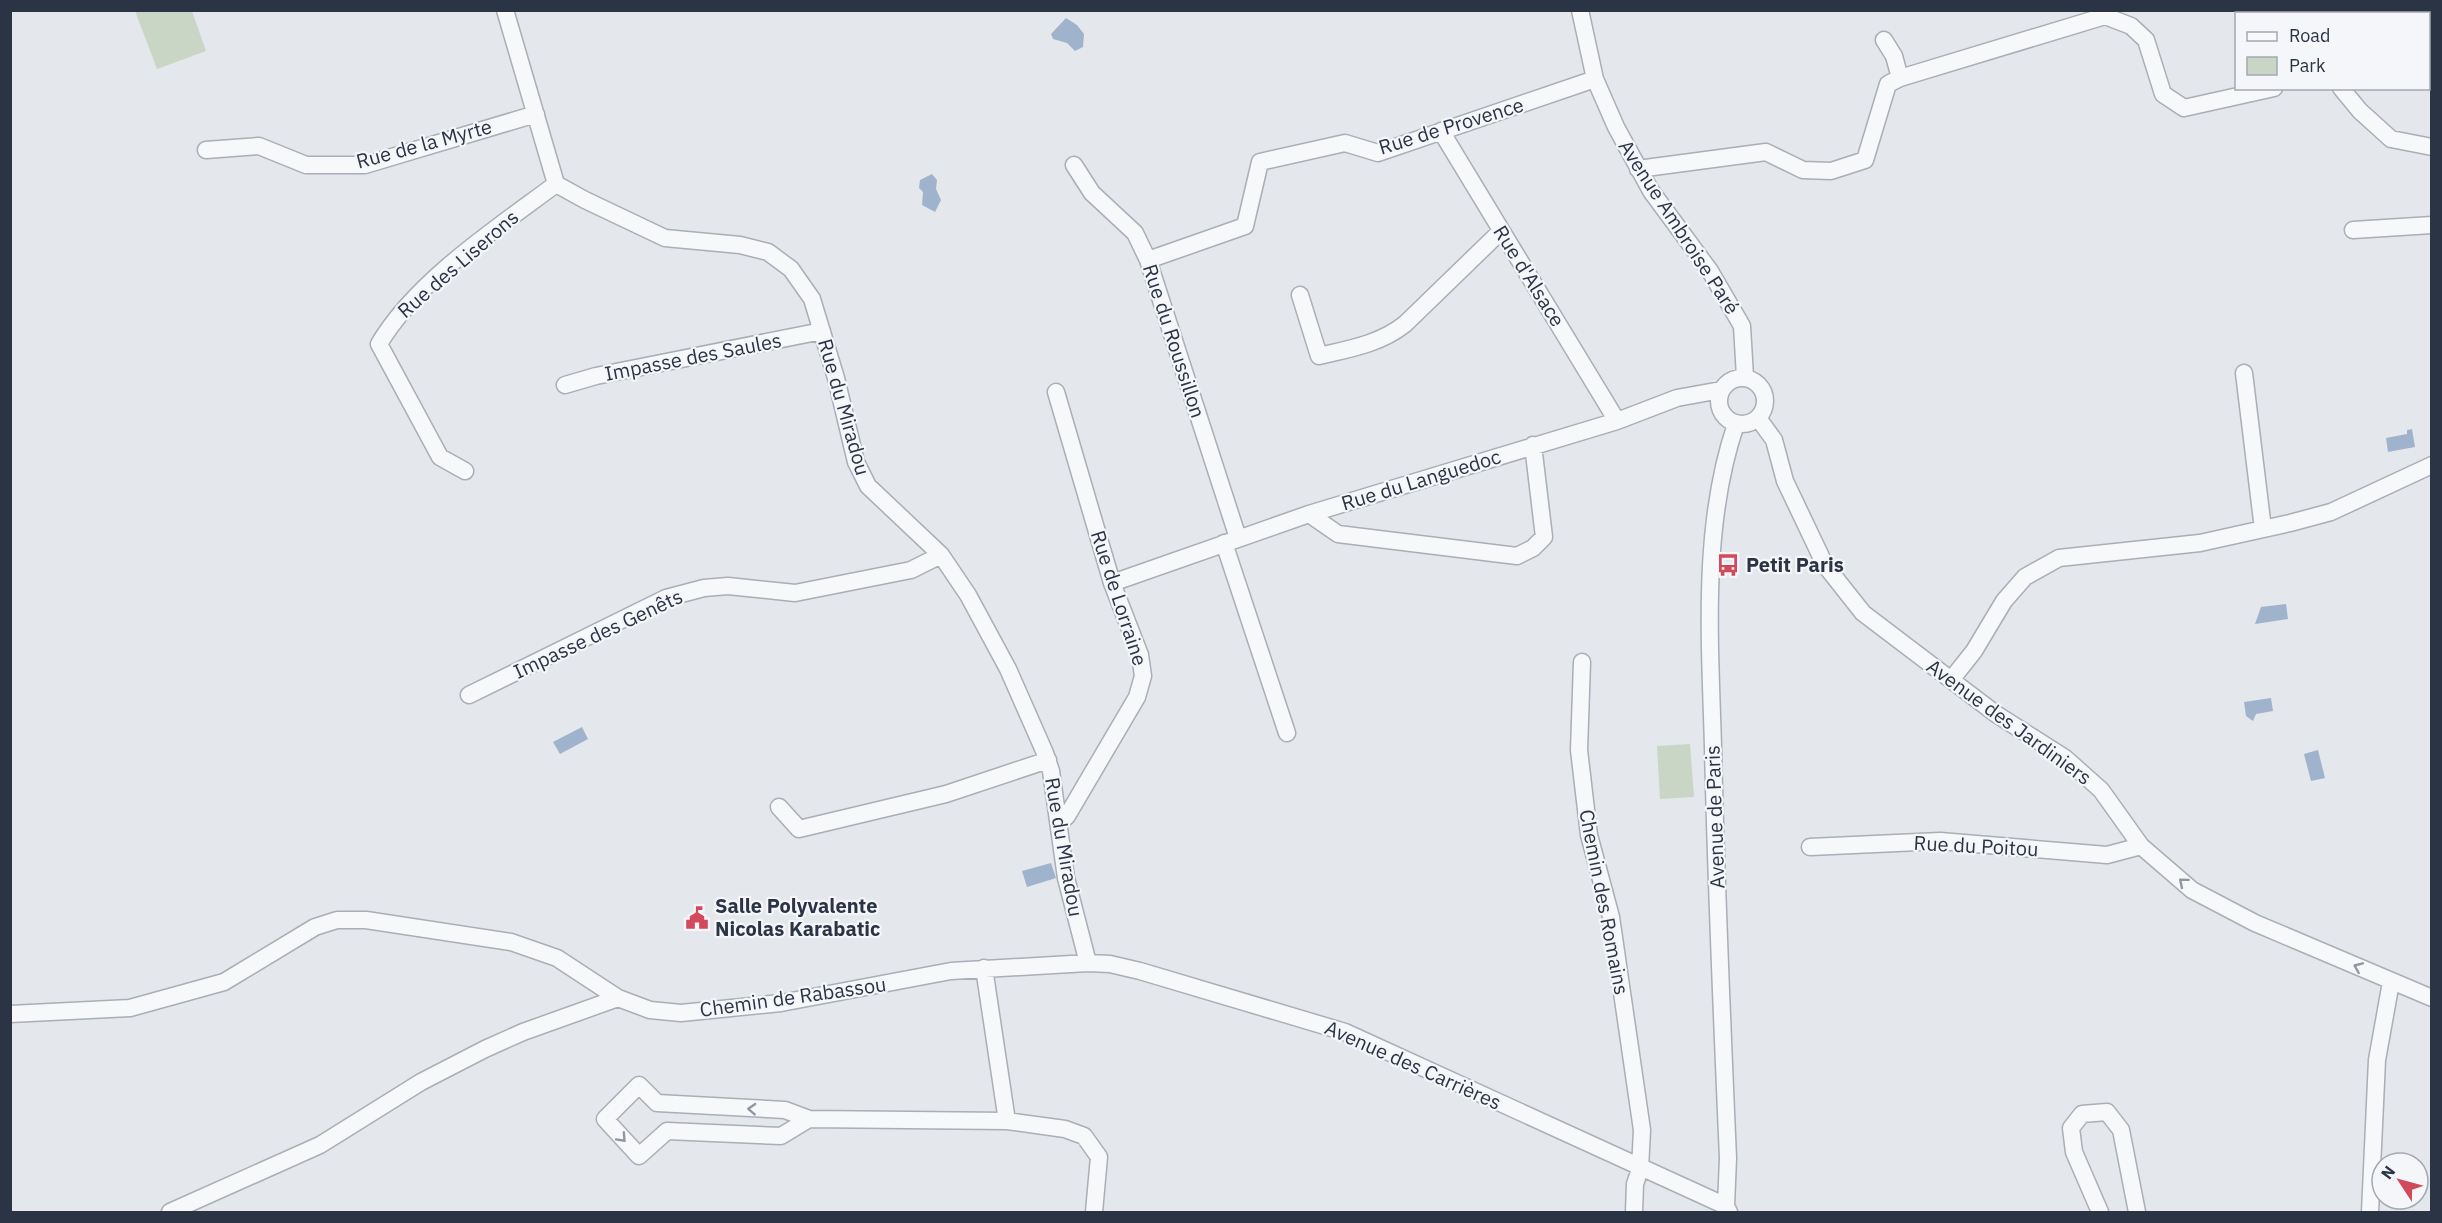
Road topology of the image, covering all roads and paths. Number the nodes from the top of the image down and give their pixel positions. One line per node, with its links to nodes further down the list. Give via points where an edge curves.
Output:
1 (506, 10): 8 (street)
2 (1580, 10): 5 (street, Avenue Ambroise Paré)
3 (1884, 40): 4 (street, via 1894,56)
4 (1900, 78): 6 (street, via 2105,16 2131,26 2146,40 2163,94 2184,108); 13 (street, via 1888,84 1864,160 1831,171 1803,170 1766,152)
5 (1595, 79): 9 (street, Rue de Provence); 13 (street, Avenue Ambroise Paré)
6 (2265, 90)
7 (2343, 90): 10 (street, via 2391,139)
8 (537, 114): 11 (street, Rue de la Myrte, via 365,165 306,165 259,146); 14 (street)
9 (1441, 131): 17 (street, Rue d'Alsace); 18 (street, Rue de Provence, via 1378,153 1345,143 1260,162 1245,226)
10 (2432, 147)
11 (206, 150)
12 (1074, 165): 18 (street, Rue du Roussillon, via 1092,193 1135,233)
13 (1638, 170): 22 (street, Avenue Ambroise Paré, via 1710,271 1742,326)
14 (556, 184): 20 (street, Rue du Miradou, via 665,238 740,244 768,252 791,269 812,299); 31 (street, Rue des Liserons, via 492,230 428,286 394,318 379,344 440,457)
15 (2432, 225): 16 (street)
16 (2353, 230)
17 (1502, 231): 19 (street, via 1392,335 1361,346 1318,356); 27 (street, Rue d'Alsace)
18 (1148, 260): 34 (street, Rue du Roussillon)
19 (1300, 296)
20 (822, 331): 23 (street, Impasse des Saules); 35 (street, Rue du Miradou, via 856,462 868,486)
21 (2244, 373): 33 (street)
22 (1745, 377): 24 (street, via 1731,380); 26 (street, via 1763,390 1765,405)
23 (565, 385)
24 (1721, 390): 27 (street, Rue du Languedoc, via 1677,398); 28 (street, via 1721,411)
25 (1056, 392): 36 (street, Rue de Lorraine)
26 (1758, 418): 28 (street); 38 (street, Avenue des Jardiniers, via 1774,440 1785,481 1838,584 1863,612)
27 (1617, 421): 29 (street, Rue du Languedoc)
28 (1736, 424): 55 (street, Avenue de Paris, via 1722,468 1716,508 1710,627)
29 (1533, 446): 32 (street, Rue du Languedoc); 32 (street, Rue du Languedoc, via 1544,537 1516,556 1338,534)
30 (2432, 465): 33 (street, via 2331,512)
31 (465, 471)
32 (1309, 514): 34 (street, Rue du Languedoc)
33 (2263, 529): 38 (street, via 2200,543 2059,558 2025,578 2004,601)
34 (1231, 540): 36 (street, Rue du Languedoc); 40 (street, Rue du Roussillon)
35 (941, 555): 39 (street, Impasse des Genêts, via 911,570 795,593 728,586 666,598); 41 (street, Rue du Miradou, via 968,595 1008,669)
36 (1112, 583): 43 (street, Rue de Lorraine, via 1140,655 1143,676 1137,697 1067,816)
37 (1582, 662): 54 (street, Chemin des Romains, via 1579,750 1589,835 1611,917 1642,1130)
38 (1951, 680): 44 (street, Avenue des Jardiniers, via 2087,777 2101,790)
39 (469, 695)
40 (1287, 733)
41 (1048, 760): 42 (street, via 946,794 799,829); 43 (street, Rue du Miradou)
42 (779, 807)
43 (1059, 823): 46 (street, Rue du Miradou, via 1066,878)
44 (2141, 846): 45 (street, Rue du Poitou, via 2107,855 1940,840); 48 (street, Avenue des Jardiniers, one-way to 44, via 2255,923 2192,890)
45 (1810, 847)
46 (1088, 963): 47 (street, Chemin de Rabassou); 54 (street, Avenue des Carrières, via 1140,971 1345,1032)
47 (984, 968): 50 (street, Chemin de Rabassou, via 781,1003 681,1013 650,1010); 53 (street)
48 (2391, 982): 49 (street, Avenue des Jardiniers); 61 (street, via 2377,1060)
49 (2432, 998)
50 (618, 999): 51 (street, Chemin de Rabassou, via 557,958 511,942 386,922 337,920 315,927 224,982 130,1008); 56 (street, via 485,1049 421,1082 320,1145)
51 (10, 1014)
52 (809, 1119): 52 (street, one-way to 52, via 785,1110 657,1103 639,1085 605,1119 639,1156 667,1131 781,1136); 53 (street)
53 (1007, 1121): 57 (street, via 1065,1129 1084,1136 1099,1157)
54 (1640, 1169): 55 (street, Avenue des Carrières); 58 (street, Chemin des Romains)
55 (1728, 1209)
56 (170, 1212)
57 (1094, 1212)
58 (1634, 1212)
59 (2100, 1212): 60 (street, via 2074,1152 2071,1128 2082,1114 2107,1112 2121,1130)
60 (2137, 1212)
61 (2370, 1212)

